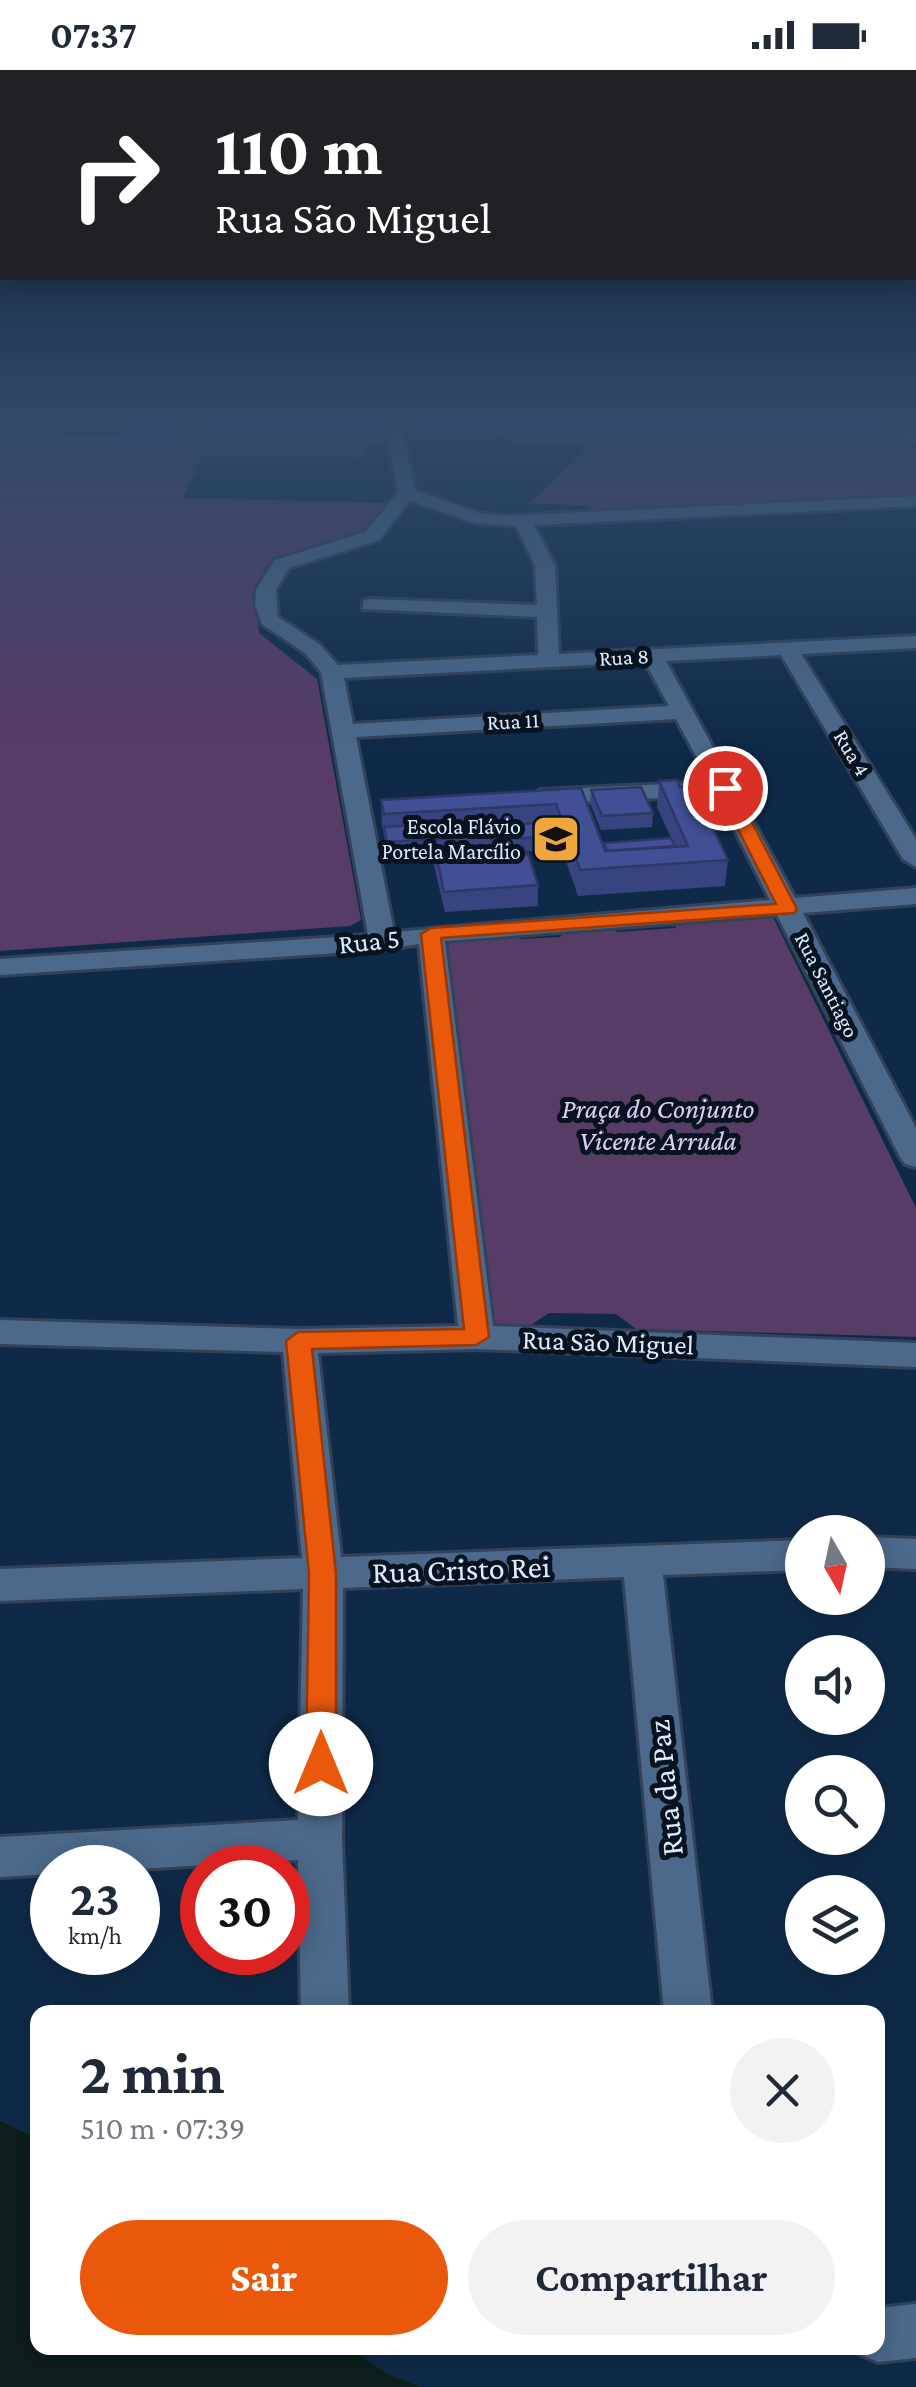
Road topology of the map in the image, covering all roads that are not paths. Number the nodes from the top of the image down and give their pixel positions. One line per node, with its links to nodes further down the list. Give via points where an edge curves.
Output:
1 (377, 530): 9 (street, via 282,564 264,599 269,620 311,646)
2 (528, 530): 4 (street, via 545,565)
3 (370, 605): 4 (street)
4 (547, 611): 8 (street)
5 (916, 642): 6 (street, Rua 8)
6 (787, 648): 7 (street, Rua 8); 14 (street, Rua 4)
7 (652, 656): 8 (street, Rua 8); 10 (street, Rua Santiago)
8 (549, 662): 9 (street, Rua 8)
9 (332, 672): 11 (street)
10 (685, 712): 11 (street, Rua 11); 12 (street, Rua Santiago)
11 (342, 730): 18 (street, via 365,806)
12 (725, 788): 13 (street); 16 (street, Rua Santiago)
13 (511, 798)
14 (916, 859)
15 (916, 896): 16 (street, Rua 5)
16 (788, 909): 17 (street, Rua 5); 20 (street, Rua Santiago)
17 (431, 934): 18 (street, Rua 5); 22 (street)
18 (383, 942): 19 (street, Rua 5)
19 (0, 967)
20 (916, 1157)
21 (0, 1332): 23 (street, Rua São Miguel)
22 (476, 1337): 23 (street, Rua São Miguel); 24 (street, Rua São Miguel)
23 (298, 1341): 29 (street)
24 (916, 1355)
25 (885, 1553): 26 (street)
26 (916, 1554)
27 (785, 1556): 28 (street, Rua Cristo Rei)
28 (642, 1564): 29 (street, Rua Cristo Rei); 34 (street, Rua da Paz)
29 (322, 1574): 30 (street, Rua Cristo Rei); 31 (street)
30 (0, 1585)
31 (320, 1839): 32 (street); 33 (street)
32 (0, 1857)
33 (324, 2005)
34 (687, 2005)
35 (916, 2331): 36 (street)
36 (885, 2334)

